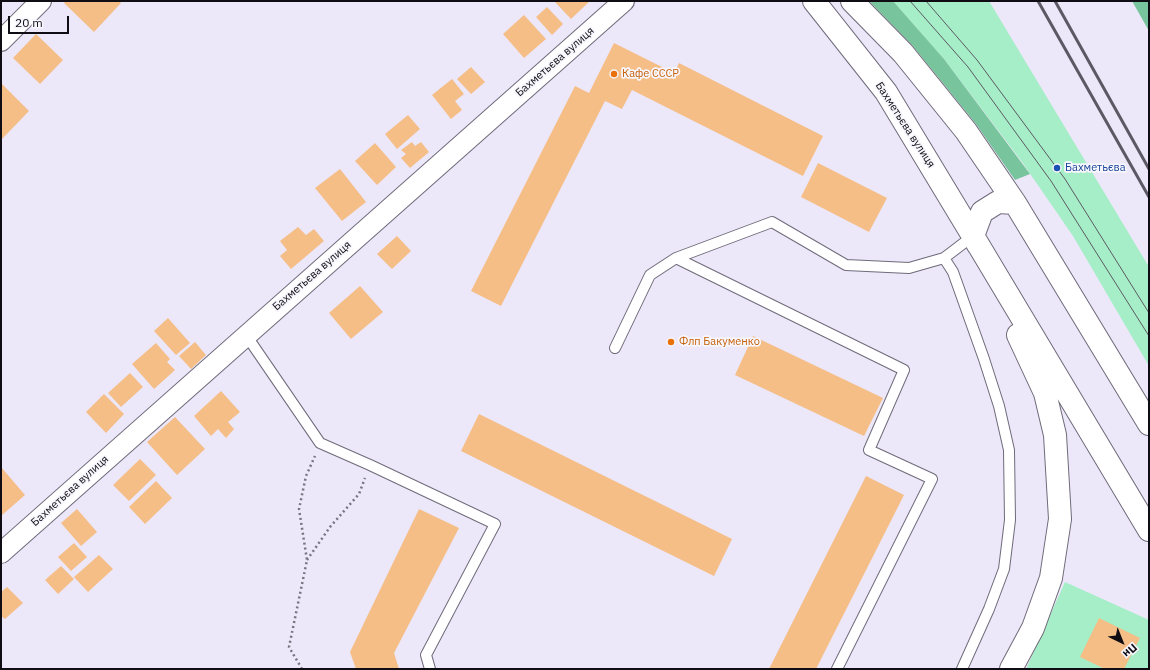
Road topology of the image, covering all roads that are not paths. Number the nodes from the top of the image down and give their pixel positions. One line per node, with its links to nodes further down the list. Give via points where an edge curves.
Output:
1 (41, 1): 5 (street)
2 (624, 1): 10 (street, Бахметьєва вулиця)
3 (814, 1): 7 (main road, Бахметьєва вулиця, via 886,92)
4 (852, 1): 6 (main road, via 903,53 966,131)
5 (1, 41)
6 (1015, 203): 7 (main road, via 998,202 982,212); 12 (main road)
7 (974, 236): 9 (lane); 13 (main road); 18 (main road, via 1046,393 1055,435 1060,519 1051,578 1033,628)
8 (676, 258): 9 (lane, via 772,222 846,265 909,268); 11 (lane, via 650,275); 16 (lane, via 904,370 870,450 932,479)
9 (944, 258): 17 (lane, via 952,272 984,359 1010,450 1010,520 1004,569)
10 (246, 335): 14 (street, Бахметьєва вулиця); 15 (lane, via 320,443 495,524 426,655)
11 (615, 348)
12 (1149, 424)
13 (1149, 530)
14 (1, 553)
15 (430, 669)
16 (837, 669)
17 (962, 669)
18 (1011, 669)

